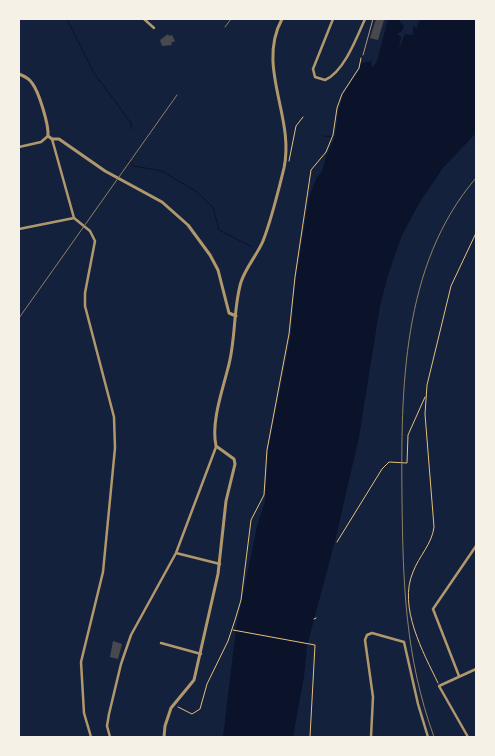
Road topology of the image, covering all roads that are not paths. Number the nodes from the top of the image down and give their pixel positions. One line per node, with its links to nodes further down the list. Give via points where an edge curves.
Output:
1 (144, 19): 6 (street)
2 (282, 19): 14 (street, via 272,42 271,57 285,140 284,163 265,236 241,283)
3 (333, 19): 4 (street, via 314,69 315,77 325,80 333,75 346,57)
4 (365, 19)
5 (373, 19): 7 (lane)
6 (154, 28)
7 (363, 55)
8 (19, 74): 9 (street, via 35,87)
9 (48, 136): 10 (street); 11 (street, via 41,142)
10 (52, 139): 12 (street); 14 (street, via 59,139 105,172 162,202 188,225 218,270 226,306 229,313)
11 (19, 147)
12 (74, 218): 13 (street); 24 (street, via 87,228 95,241 85,306 114,417 115,448 103,572 81,662 84,713)
13 (19, 229)
14 (236, 316): 15 (street, via 234,344 215,430)
15 (216, 446): 17 (street); 18 (street, via 234,459 235,464 226,501)
16 (476, 546): 22 (street, via 433,608)
17 (176, 553): 18 (street); 25 (street, via 131,635 109,714 107,726)
18 (220, 564): 20 (street)
19 (161, 643): 20 (street)
20 (200, 654): 26 (street, via 194,680 173,704)
21 (475, 669): 22 (street); 23 (street)
22 (459, 676): 29 (street, via 439,686)
23 (476, 676)
24 (91, 737)
25 (110, 737)
26 (164, 737)
27 (372, 737): 28 (street, via 373,697 365,640 372,633 404,642)
28 (428, 737)
29 (468, 737)

